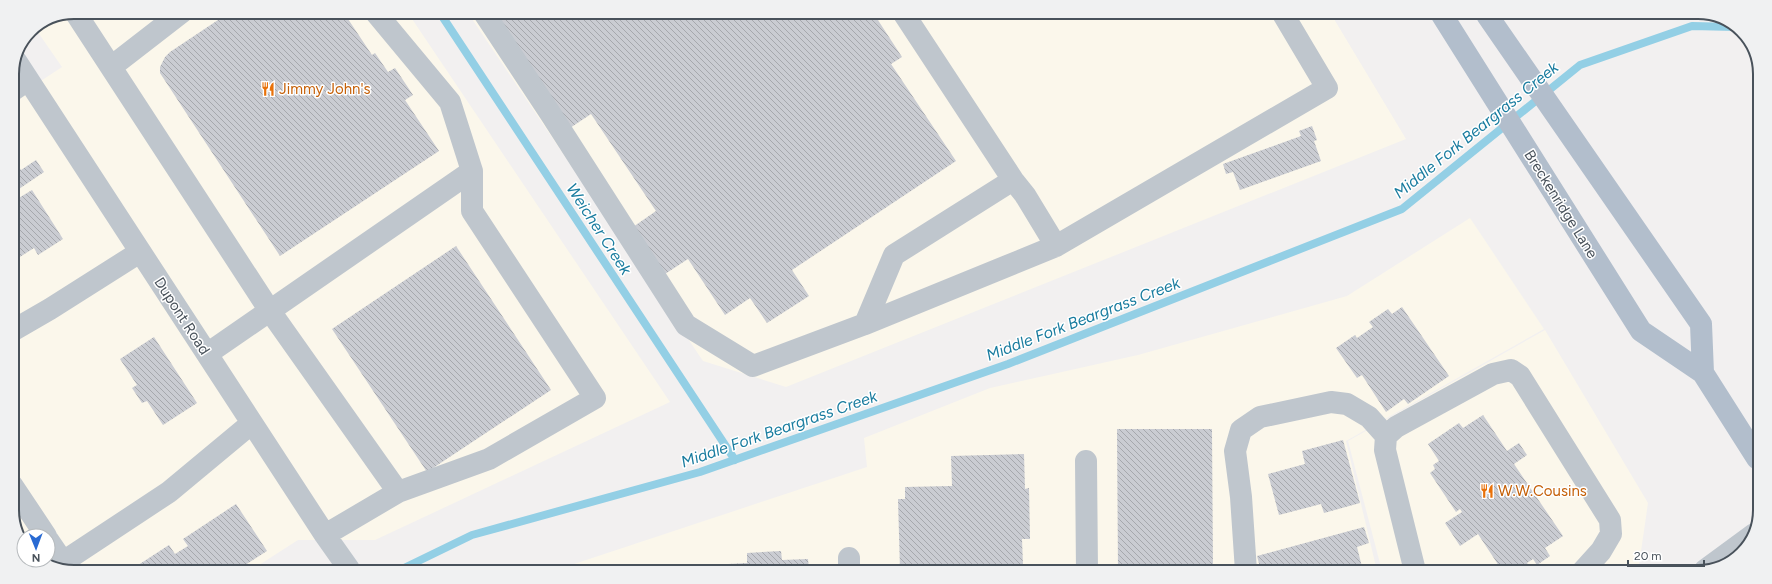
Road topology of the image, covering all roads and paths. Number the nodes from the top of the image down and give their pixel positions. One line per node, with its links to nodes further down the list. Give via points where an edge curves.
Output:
1 (80, 19): 9 (street)
2 (173, 19): 9 (street)
3 (381, 19): 11 (street, via 450,102)
4 (488, 19): 16 (street, via 686,325 753,366)
5 (907, 19): 12 (street)
6 (1286, 19): 13 (street, via 1327,88)
7 (1445, 19): 19 (main road, Breckenridge Lane, via 1641,331)
8 (1491, 19): 19 (main road, via 1701,324)
9 (111, 67): 15 (street)
10 (20, 85): 14 (street, Dupont Road)
11 (472, 171): 15 (street); 24 (street, via 472,211 595,398 489,459)
12 (1013, 180): 13 (street); 16 (street, via 894,255)
13 (1056, 246): 16 (street)
14 (140, 252): 17 (street); 18 (street, Dupont Road)
15 (270, 311): 18 (street); 24 (street)
16 (865, 324)
17 (19, 327)
18 (207, 354): 20 (street, Dupont Road)
19 (1703, 373): 22 (main road, Breckenridge Lane)
20 (252, 423): 27 (street, Dupont Road); 29 (street, via 169,492 63,562)
21 (1386, 436): 33 (street, via 1369,417 1347,404 1331,402 1260,417 1241,430 1235,451); 34 (street, via 1384,450); 35 (street, via 1493,374 1510,370 1520,376 1610,520 1611,534)
22 (1753, 452)
23 (1086, 461): 32 (street)
24 (398, 492): 27 (street)
25 (19, 496): 26 (street)
26 (41, 528)
27 (325, 535): 31 (street, Dupont Road)
28 (1743, 542): 30 (street)
29 (56, 552)
30 (1716, 562)
31 (347, 565)
32 (1087, 565)
33 (1246, 565)
34 (1413, 565)
35 (1588, 565)

